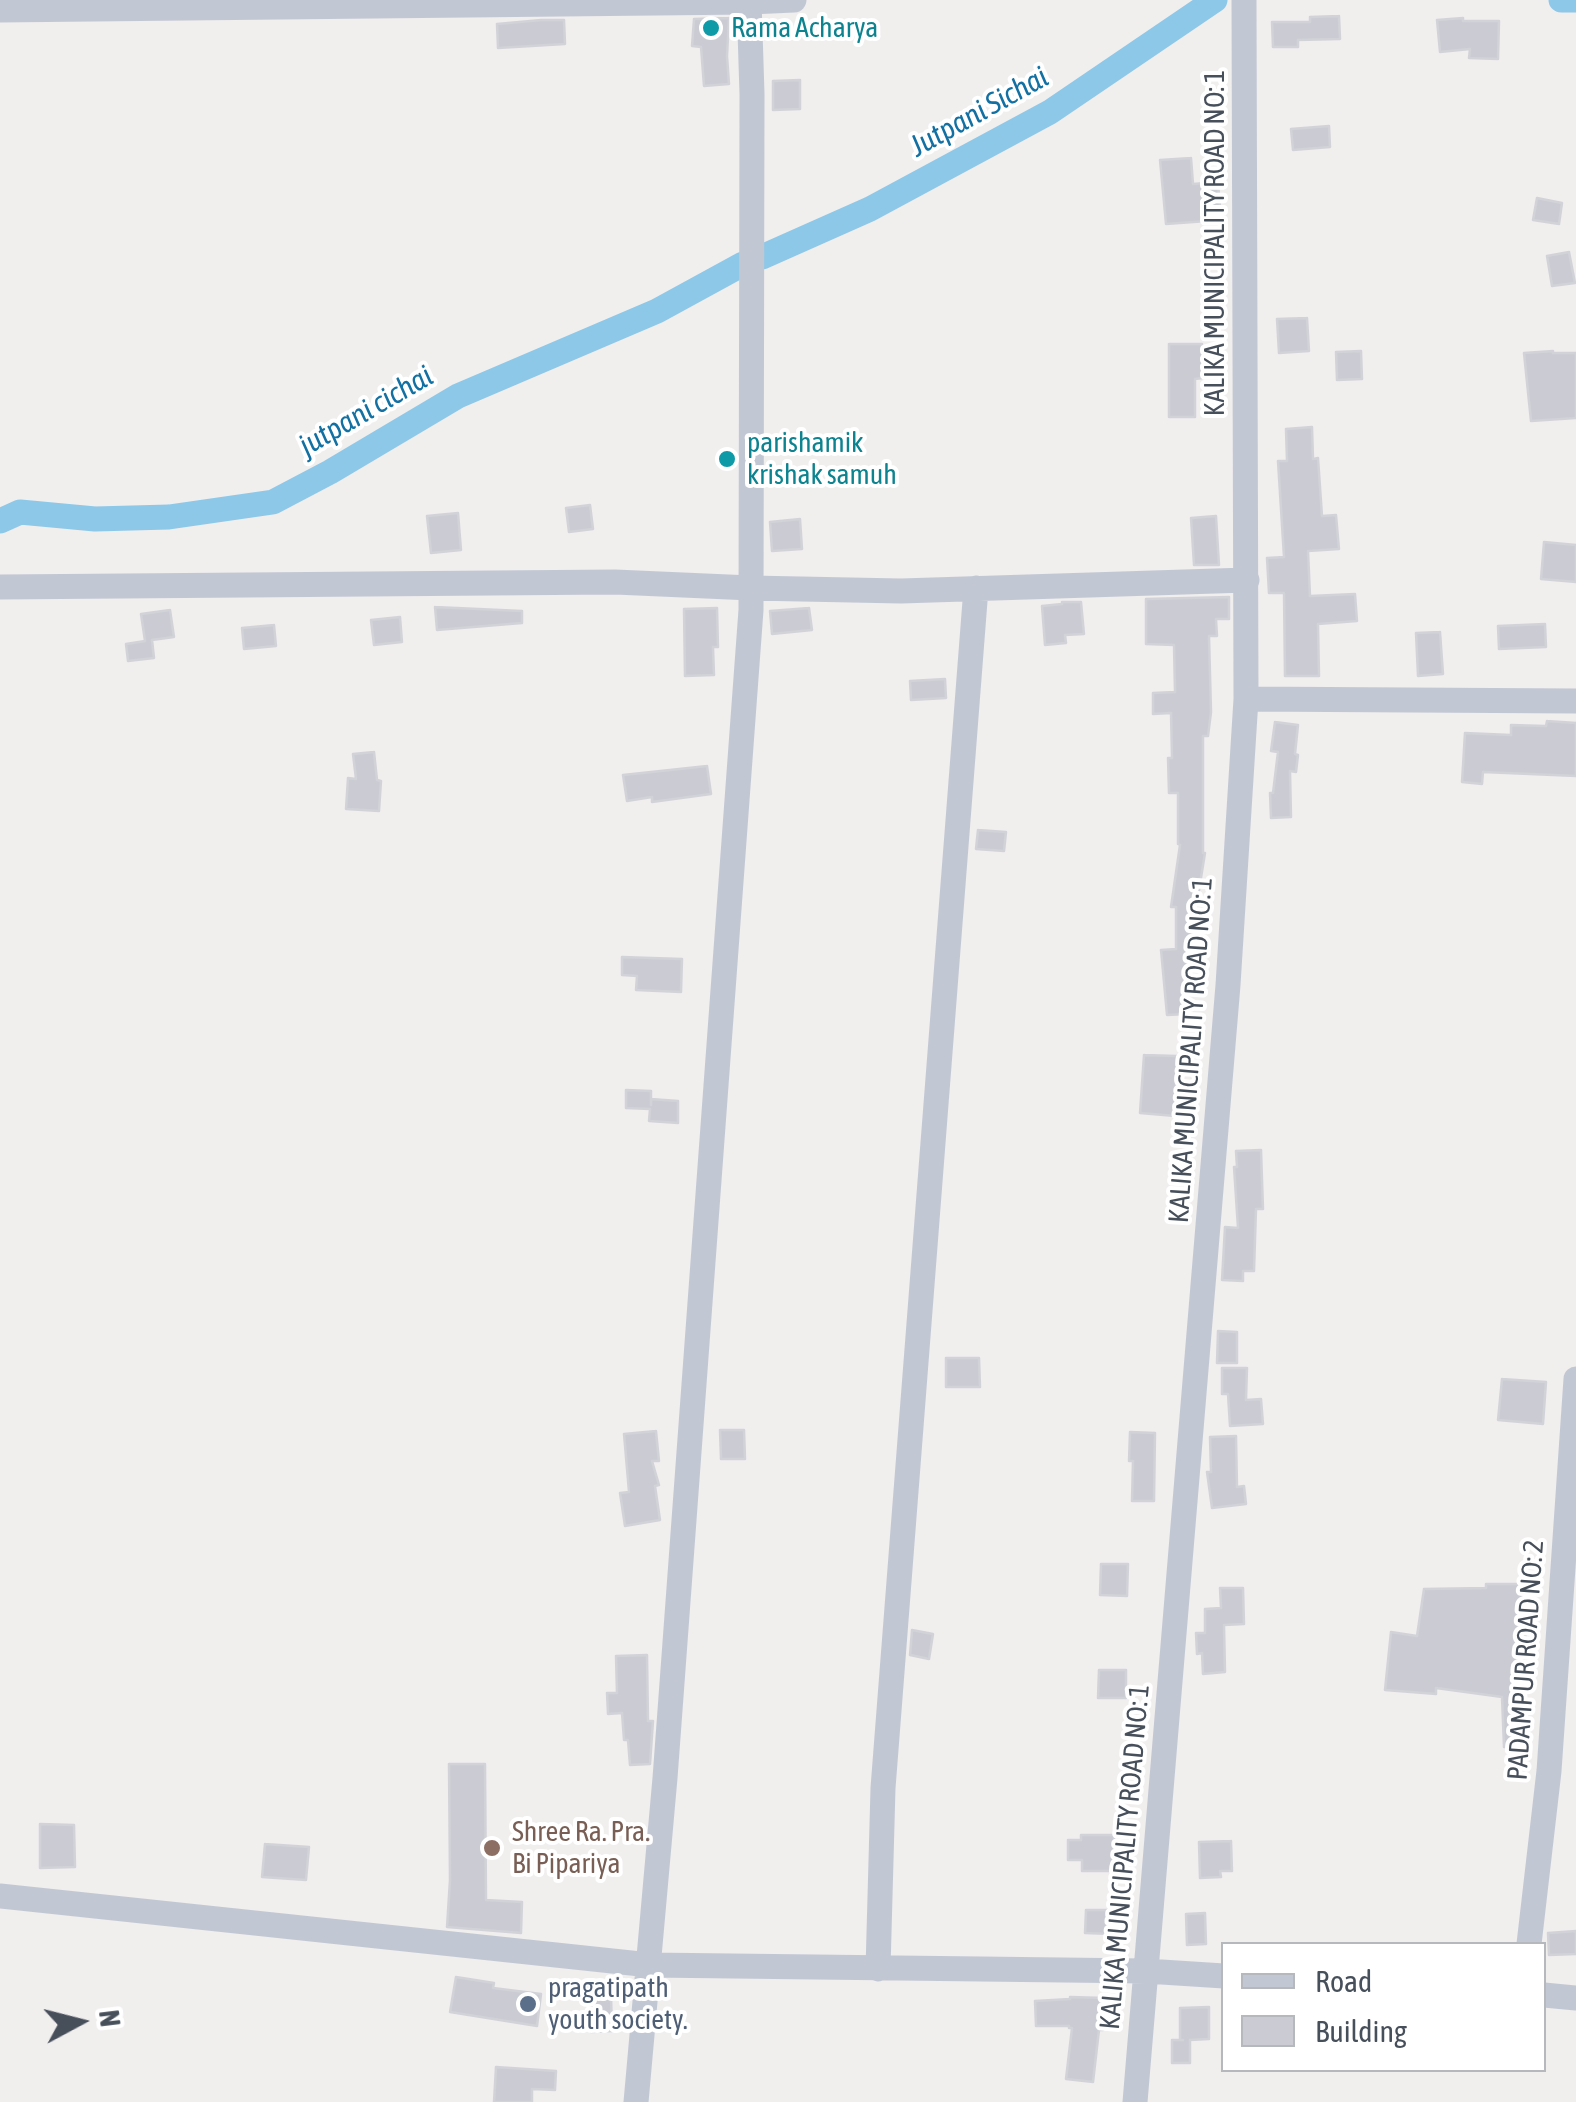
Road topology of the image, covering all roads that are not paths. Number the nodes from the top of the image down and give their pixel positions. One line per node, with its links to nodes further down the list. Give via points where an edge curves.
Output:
1 (794, 0): 3 (street)
2 (1244, 0): 5 (street, KALIKA MUNICIPALITY ROAD NO: 1)
3 (750, 1): 4 (street); 7 (street)
4 (0, 10)
5 (1247, 580): 8 (street); 9 (street, KALIKA MUNICIPALITY ROAD NO: 1)
6 (0, 586): 7 (street, via 616,582)
7 (751, 588): 8 (street); 14 (street)
8 (976, 588): 15 (street, via 883,1788)
9 (1246, 698): 10 (street); 16 (street, KALIKA MUNICIPALITY ROAD NO: 1)
10 (1576, 701)
11 (1576, 1379): 13 (street, PADAMPUR ROAD NO: 2, via 1549,1770)
12 (0, 1896): 14 (street)
13 (1529, 1942)
14 (650, 1965): 15 (street); 20 (street)
15 (878, 1968): 16 (street)
16 (1146, 1970): 17 (street); 21 (street, KALIKA MUNICIPALITY ROAD NO: 1)
17 (1221, 1976)
18 (1546, 1995): 19 (street)
19 (1576, 1998)
20 (636, 2102)
21 (1136, 2102)

